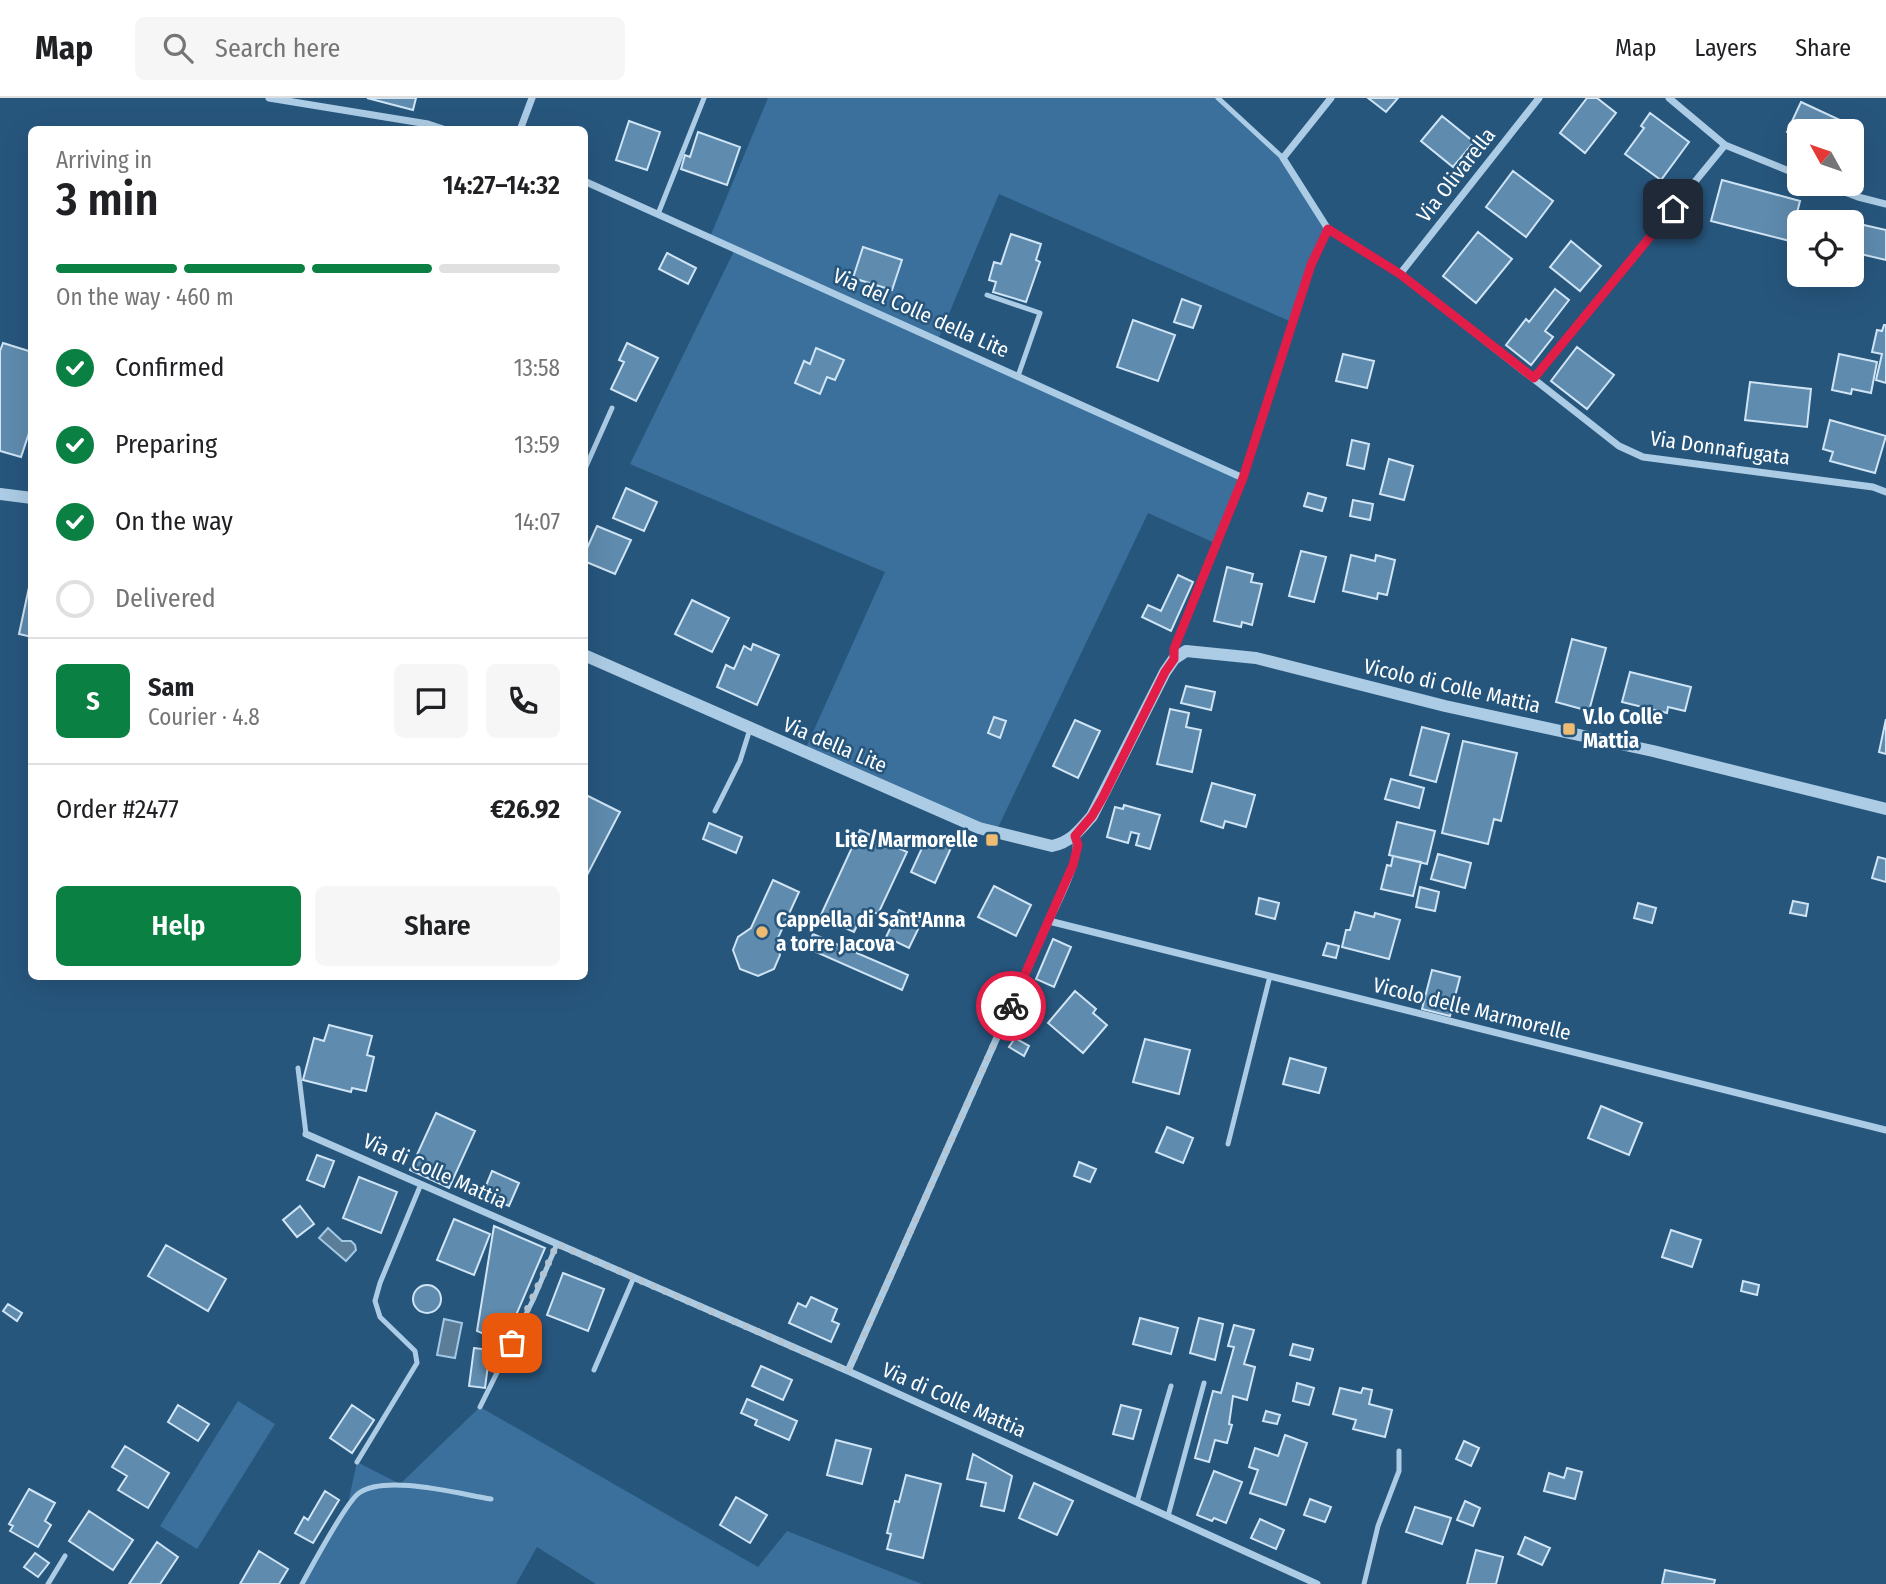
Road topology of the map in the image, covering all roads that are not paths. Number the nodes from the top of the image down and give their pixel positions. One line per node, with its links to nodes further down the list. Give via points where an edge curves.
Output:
1 (270, 98): 8 (street)
2 (532, 98): 9 (street)
3 (704, 98): 16 (lane)
4 (1218, 98): 11 (lane)
5 (1331, 98): 11 (street)
6 (1539, 98): 18 (street, Via Olivarella)
7 (1669, 98): 10 (street)
8 (434, 126)
9 (522, 126)
10 (1725, 145): 12 (street); 21 (street)
11 (1283, 158): 17 (street)
12 (1787, 170)
13 (588, 183): 16 (street, Via del Colle della Lite)
14 (1855, 196): 15 (street)
15 (1886, 204)
16 (658, 214): 20 (street, Via del Colle della Lite)
17 (1328, 229): 18 (street, Via Donnafugata); 24 (street, via 1311,265)
18 (1400, 274): 21 (street, Via Donnafugata)
19 (987, 295): 20 (lane, via 1040,313)
20 (1018, 376): 24 (street, Via del Colle della Lite)
21 (1534, 378): 25 (street, Via Donnafugata, via 1619,446 1643,457)
22 (612, 408): 23 (lane)
23 (588, 462)
24 (1243, 478): 29 (street, via 1174,649)
25 (1886, 492)
26 (0, 494): 27 (street)
27 (28, 498)
28 (588, 657): 30 (street, Via della Lite)
29 (1174, 659): 31 (street, Vicolo di Colle Mattia, via 1186,651 1256,658); 33 (street, via 1103,797)
30 (750, 729): 32 (lane); 33 (street, Via della Lite, via 979,828 1052,846)
31 (1886, 809)
32 (715, 811)
33 (1075, 836): 34 (street, via 1078,845 1073,865)
34 (1049, 921): 35 (street, Vicolo delle Marmorelle); 44 (street)
35 (1270, 976): 37 (street, Vicolo delle Marmorelle); 39 (lane)
36 (298, 1068): 38 (lane)
37 (1886, 1130)
38 (306, 1133): 40 (street, Via di Colle Mattia)
39 (1228, 1144)
40 (421, 1184): 41 (street, Via di Colle Mattia); 49 (lane, via 375,1301 380,1317 415,1351 417,1363)
41 (557, 1244): 42 (street, Via di Colle Mattia); 47 (lane)
42 (634, 1277): 43 (lane); 44 (street, Via di Colle Mattia)
43 (594, 1370)
44 (848, 1371): 51 (street, Via di Colle Mattia)
45 (1204, 1383): 52 (lane)
46 (1171, 1386): 51 (lane)
47 (480, 1407)
48 (1399, 1451): 57 (lane, via 1399,1471 1375,1535)
49 (357, 1462)
50 (491, 1499): 55 (lane, via 400,1484 369,1488 354,1498)
51 (1137, 1502): 52 (street, Via di Colle Mattia)
52 (1168, 1516): 56 (street, Via di Colle Mattia)
53 (65, 1556): 54 (lane)
54 (48, 1584)
55 (302, 1584)
56 (1317, 1584)
57 (1364, 1584)

